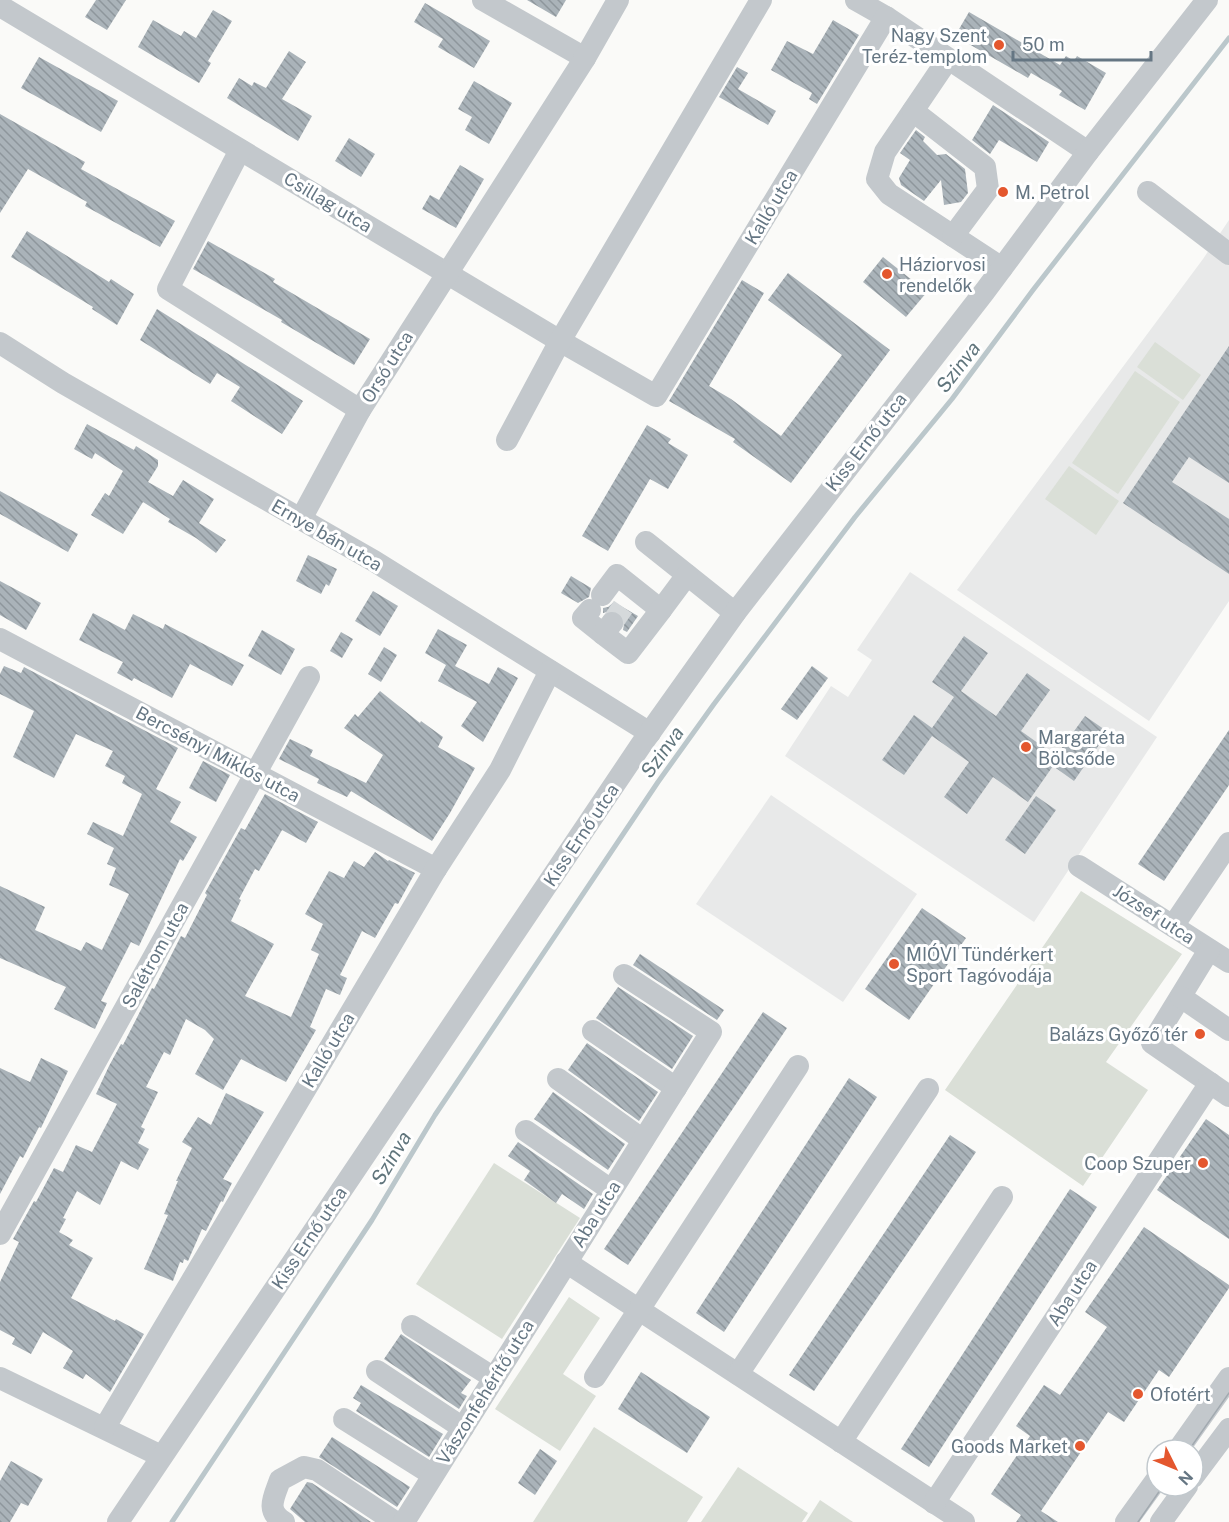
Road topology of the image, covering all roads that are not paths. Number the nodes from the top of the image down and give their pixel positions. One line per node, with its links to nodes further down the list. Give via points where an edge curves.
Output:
1 (483, 0): 8 (street)
2 (618, 0): 8 (street, Orsó utca)
3 (761, 0): 18 (street)
4 (856, 0): 7 (street)
5 (1200, 2): 12 (street, Kiss Ernő utca)
6 (0, 6): 11 (street, Csillag utca)
7 (886, 17): 9 (street); 20 (street, Kalló utca)
8 (585, 58): 17 (street, Orsó utca)
9 (948, 59): 10 (street); 12 (street)
10 (913, 111): 14 (street, via 985,167 988,189); 14 (street, via 885,152 877,179 889,194)
11 (240, 150): 17 (street, Csillag utca); 21 (street, Orsó utca, via 168,289)
12 (1088, 152): 16 (street, Kiss Ernő utca)
13 (1148, 192): 15 (street)
14 (953, 236): 16 (street)
15 (1229, 254)
16 (1002, 267): 28 (street, Kiss Ernő utca)
17 (446, 273): 18 (street, Csillag utca); 21 (street, Orsó utca)
18 (560, 341): 20 (street, Csillag utca); 22 (street)
19 (0, 343): 23 (street, Ernye bán utca)
20 (656, 396)
21 (360, 410): 23 (street)
22 (507, 440)
23 (301, 519): 30 (street, Ernye bán utca)
24 (646, 542): 25 (street)
25 (687, 575): 26 (street); 28 (street)
26 (661, 610): 27 (street); 27 (street, via 628,653)
27 (618, 613): 27 (street, via 583,618 617,575)
28 (735, 613): 32 (street, Kiss Ernő utca)
29 (0, 639): 33 (street, Bercsényi Miklós utca)
30 (550, 671): 32 (street, Ernye bán utca); 36 (street, Kalló utca, via 500,770)
31 (309, 677): 33 (street, Salétrom utca)
32 (650, 733): 70 (street, Kiss Ernő utca)
33 (255, 774): 36 (street, Bercsényi Miklós utca); 54 (street, Salétrom utca)
34 (1229, 843): 37 (street)
35 (1079, 866): 37 (street, József utca)
36 (436, 869): 65 (street, Kalló utca)
37 (1173, 926): 38 (street, József utca)
38 (1209, 950): 39 (street, József utca); 41 (street)
39 (1229, 962)
40 (624, 975): 47 (street, Aba utca, via 711,1032)
41 (1180, 997): 42 (street); 46 (street, via 1152,1043)
42 (1229, 1030)
43 (593, 1031): 47 (street)
44 (798, 1066): 56 (street)
45 (558, 1079): 51 (street)
46 (1210, 1083): 49 (street); 75 (street, Aba utca)
47 (676, 1088): 51 (street, Aba utca)
48 (928, 1089): 59 (street)
49 (1229, 1096)
50 (526, 1131): 52 (street)
51 (643, 1140): 52 (street, Aba utca)
52 (611, 1190): 55 (street, Aba utca)
53 (1002, 1197): 69 (street)
54 (0, 1234)
55 (566, 1262): 56 (street, Aba utca); 62 (street, Vászonfehérítő utca)
56 (639, 1309): 59 (street, Aba utca); 60 (street)
57 (412, 1326): 62 (street)
58 (377, 1371): 66 (street)
59 (738, 1374): 69 (street, Aba utca)
60 (595, 1377)
61 (0, 1378): 65 (street)
62 (494, 1378): 66 (street, Vászonfehérítő utca)
63 (1229, 1378): 68 (street)
64 (344, 1419): 72 (street)
65 (105, 1427): 70 (street)
66 (463, 1428): 72 (street, Vászonfehérítő utca)
67 (1229, 1429): 71 (street)
68 (1186, 1438)
69 (841, 1442): 75 (street, Aba utca)
70 (161, 1456): 76 (street, Kiss Ernő utca)
71 (1205, 1461)
72 (433, 1475): 79 (street, Vászonfehérítő utca)
73 (1145, 1496): 81 (street)
74 (1178, 1498): 82 (street)
75 (934, 1503): 80 (street, Aba utca)
76 (118, 1522)
77 (284, 1522): 78 (street, via 276,1517 272,1507 280,1480 304,1467 317,1470)
78 (395, 1522)
79 (404, 1522)
80 (964, 1522)
81 (1126, 1522)
82 (1161, 1522)

